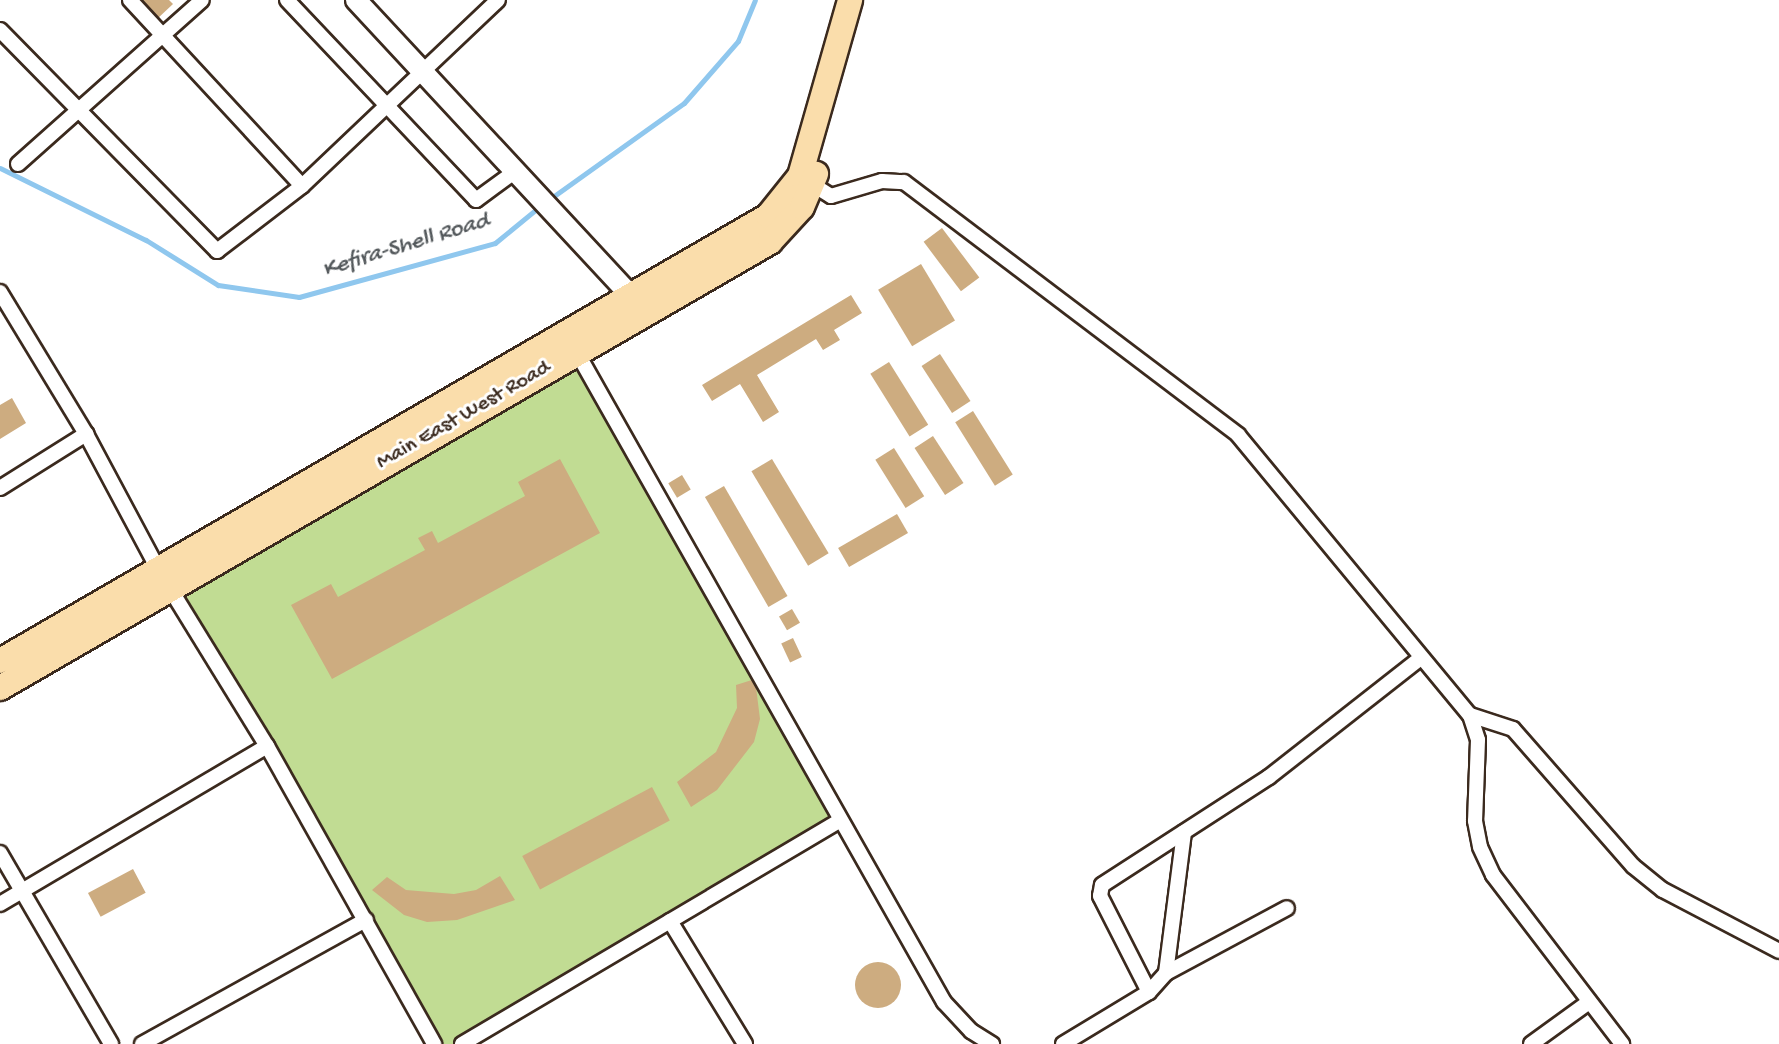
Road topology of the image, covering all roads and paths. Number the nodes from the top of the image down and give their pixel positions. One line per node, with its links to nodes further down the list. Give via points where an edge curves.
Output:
1 (130, 0): 8 (street)
2 (202, 0): 8 (street)
3 (287, 0): 10 (street)
4 (356, 0): 9 (street)
5 (498, 0): 9 (street)
6 (850, 0): 14 (main road, Main East West Road, via 826,73 823,144)
7 (0, 30): 11 (street)
8 (163, 35): 11 (street); 15 (street)
9 (425, 73): 10 (street); 13 (street)
10 (388, 107): 13 (street, via 476,200); 15 (street)
11 (80, 113): 12 (street); 15 (street, via 210,249 226,247)
12 (18, 164)
13 (517, 170): 17 (street)
14 (806, 181): 17 (main road, Main East West Road, via 782,233); 22 (street, via 831,196 882,181 904,182 1213,414 1264,465)
15 (302, 186)
16 (0, 292): 19 (street)
17 (639, 303): 18 (main road, Main East West Road)
18 (571, 341): 21 (main road, Main East West Road); 27 (street)
19 (86, 434): 20 (street); 21 (street)
20 (0, 488)
21 (164, 579): 23 (main road, Main East West Road); 24 (main road, Main East West Road); 26 (street)
22 (1421, 658): 25 (street); 28 (street, via 1282,768)
23 (0, 661)
24 (0, 688)
25 (1470, 715): 35 (street, via 1513,729 1633,866 1663,890); 38 (street, via 1478,740 1475,821 1480,847 1493,875)
26 (267, 746): 30 (street); 33 (street)
27 (839, 821): 34 (street); 44 (street, via 944,1002 958,1020)
28 (1184, 832): 36 (street); 37 (street, via 1098,890)
29 (0, 853): 30 (street)
30 (22, 890): 31 (street); 39 (street)
31 (0, 904)
32 (1287, 908): 36 (street)
33 (366, 920): 40 (street); 41 (street)
34 (670, 921): 42 (street); 43 (street)
35 (1779, 951)
36 (1166, 973): 37 (street)
37 (1149, 992): 45 (street)
38 (1589, 1002): 46 (street); 47 (street)
39 (111, 1044)
40 (142, 1044)
41 (434, 1044)
42 (462, 1044)
43 (745, 1044)
44 (992, 1044)
45 (1063, 1044)
46 (1531, 1044)
47 (1622, 1044)

